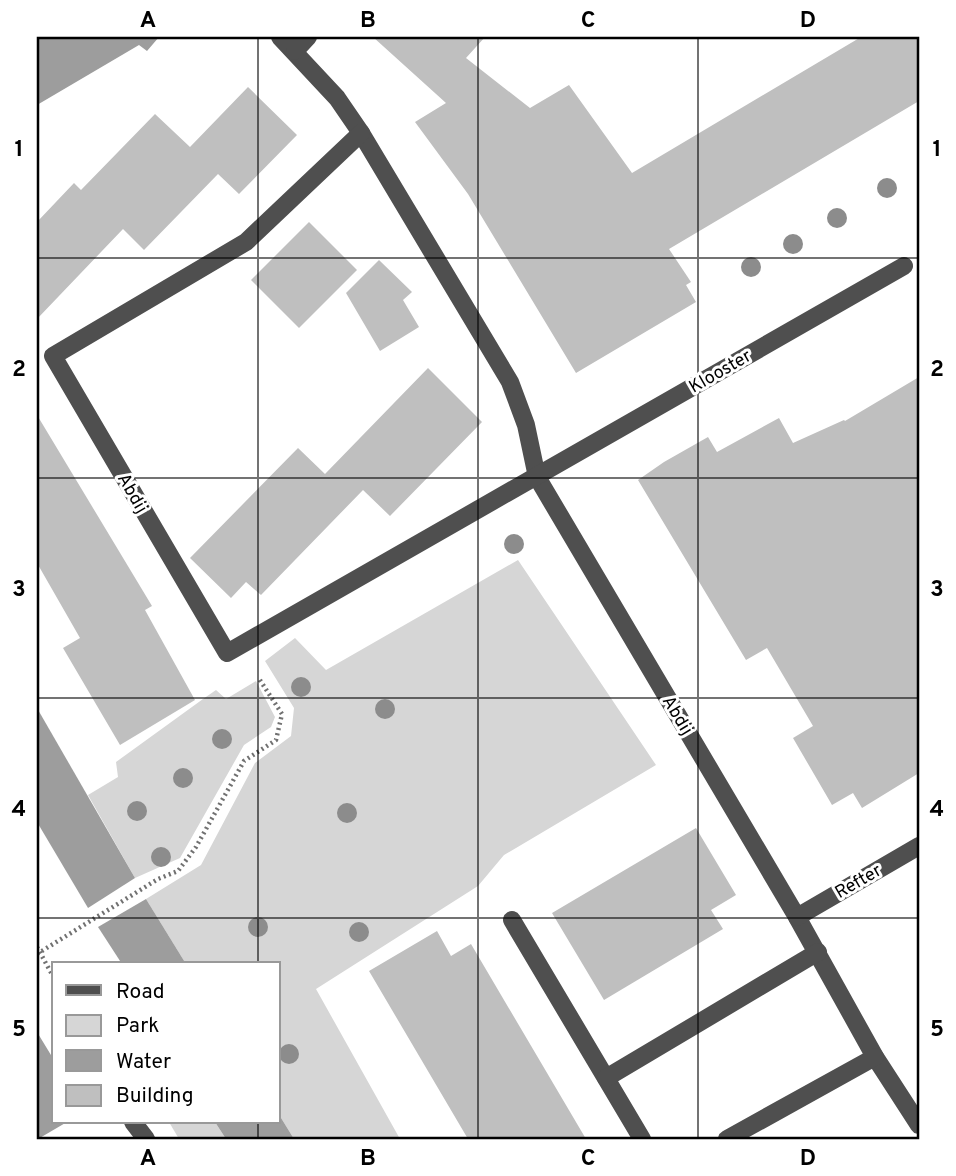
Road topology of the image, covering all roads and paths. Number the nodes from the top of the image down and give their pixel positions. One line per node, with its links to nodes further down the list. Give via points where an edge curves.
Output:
1 (281, 37): 3 (street, Abdij)
2 (307, 37): 3 (street)
3 (295, 51): 4 (street, Abdij, via 337,97)
4 (361, 133): 6 (street, Abdij, via 510,382 526,425); 7 (street, Abdij, via 246,242 53,356)
5 (904, 266): 6 (street, Klooster)
6 (537, 477): 7 (street); 9 (street, Abdij)
7 (227, 653): 11 (path, via 243,679 255,672 282,715 276,740 244,761 178,871)
8 (919, 846): 9 (street, Refter)
9 (797, 917): 12 (street, Abdij)
10 (512, 920): 15 (street)
11 (38, 951): 13 (path)
12 (818, 952): 14 (street, Abdij); 15 (street)
13 (52, 975)
14 (875, 1057): 17 (street, Abdij); 20 (street)
15 (606, 1078): 19 (street)
16 (135, 1124): 18 (street)
17 (919, 1125)
18 (146, 1139)
19 (642, 1139)
20 (727, 1139)

